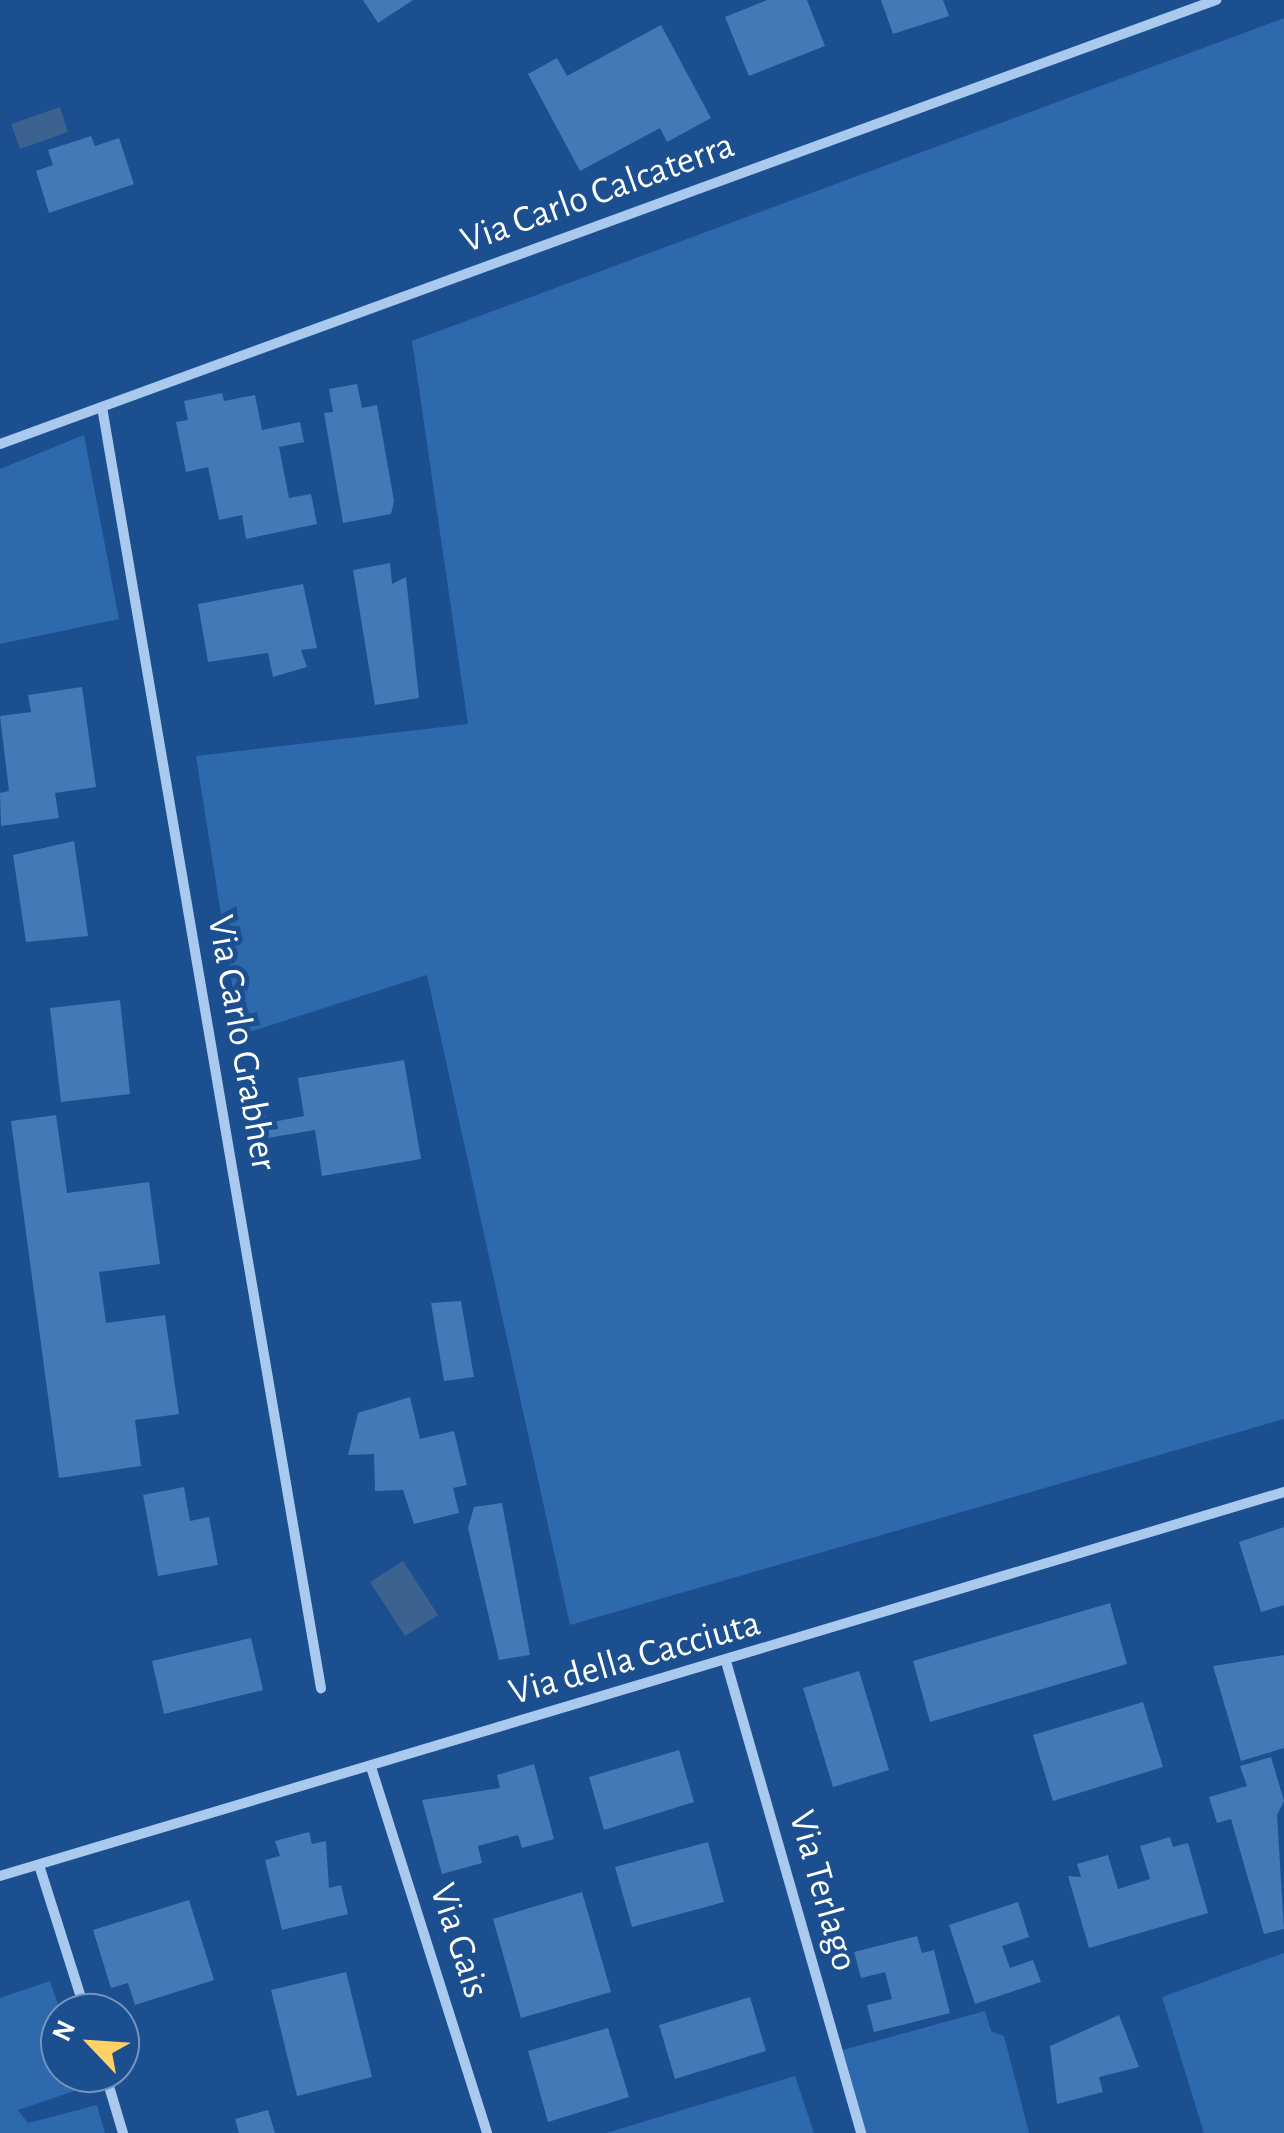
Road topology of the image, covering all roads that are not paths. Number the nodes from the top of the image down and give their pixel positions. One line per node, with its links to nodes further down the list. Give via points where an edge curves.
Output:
1 (1216, 0): 2 (street, Via Carlo Calcaterra)
2 (102, 407): 3 (street, Via Carlo Calcaterra); 6 (street, Via Carlo Grabher)
3 (0, 444)
4 (1284, 1492): 5 (street, Via della Cacciuta)
5 (726, 1665): 7 (street, Via della Cacciuta); 14 (street, Via Terlago)
6 (321, 1688)
7 (372, 1767): 8 (street, Via della Cacciuta); 13 (street, Via Gais)
8 (39, 1865): 9 (street, Via della Cacciuta); 10 (street)
9 (0, 1876)
10 (80, 1993)
11 (110, 2093): 12 (street)
12 (123, 2133)
13 (487, 2133)
14 (860, 2133)

